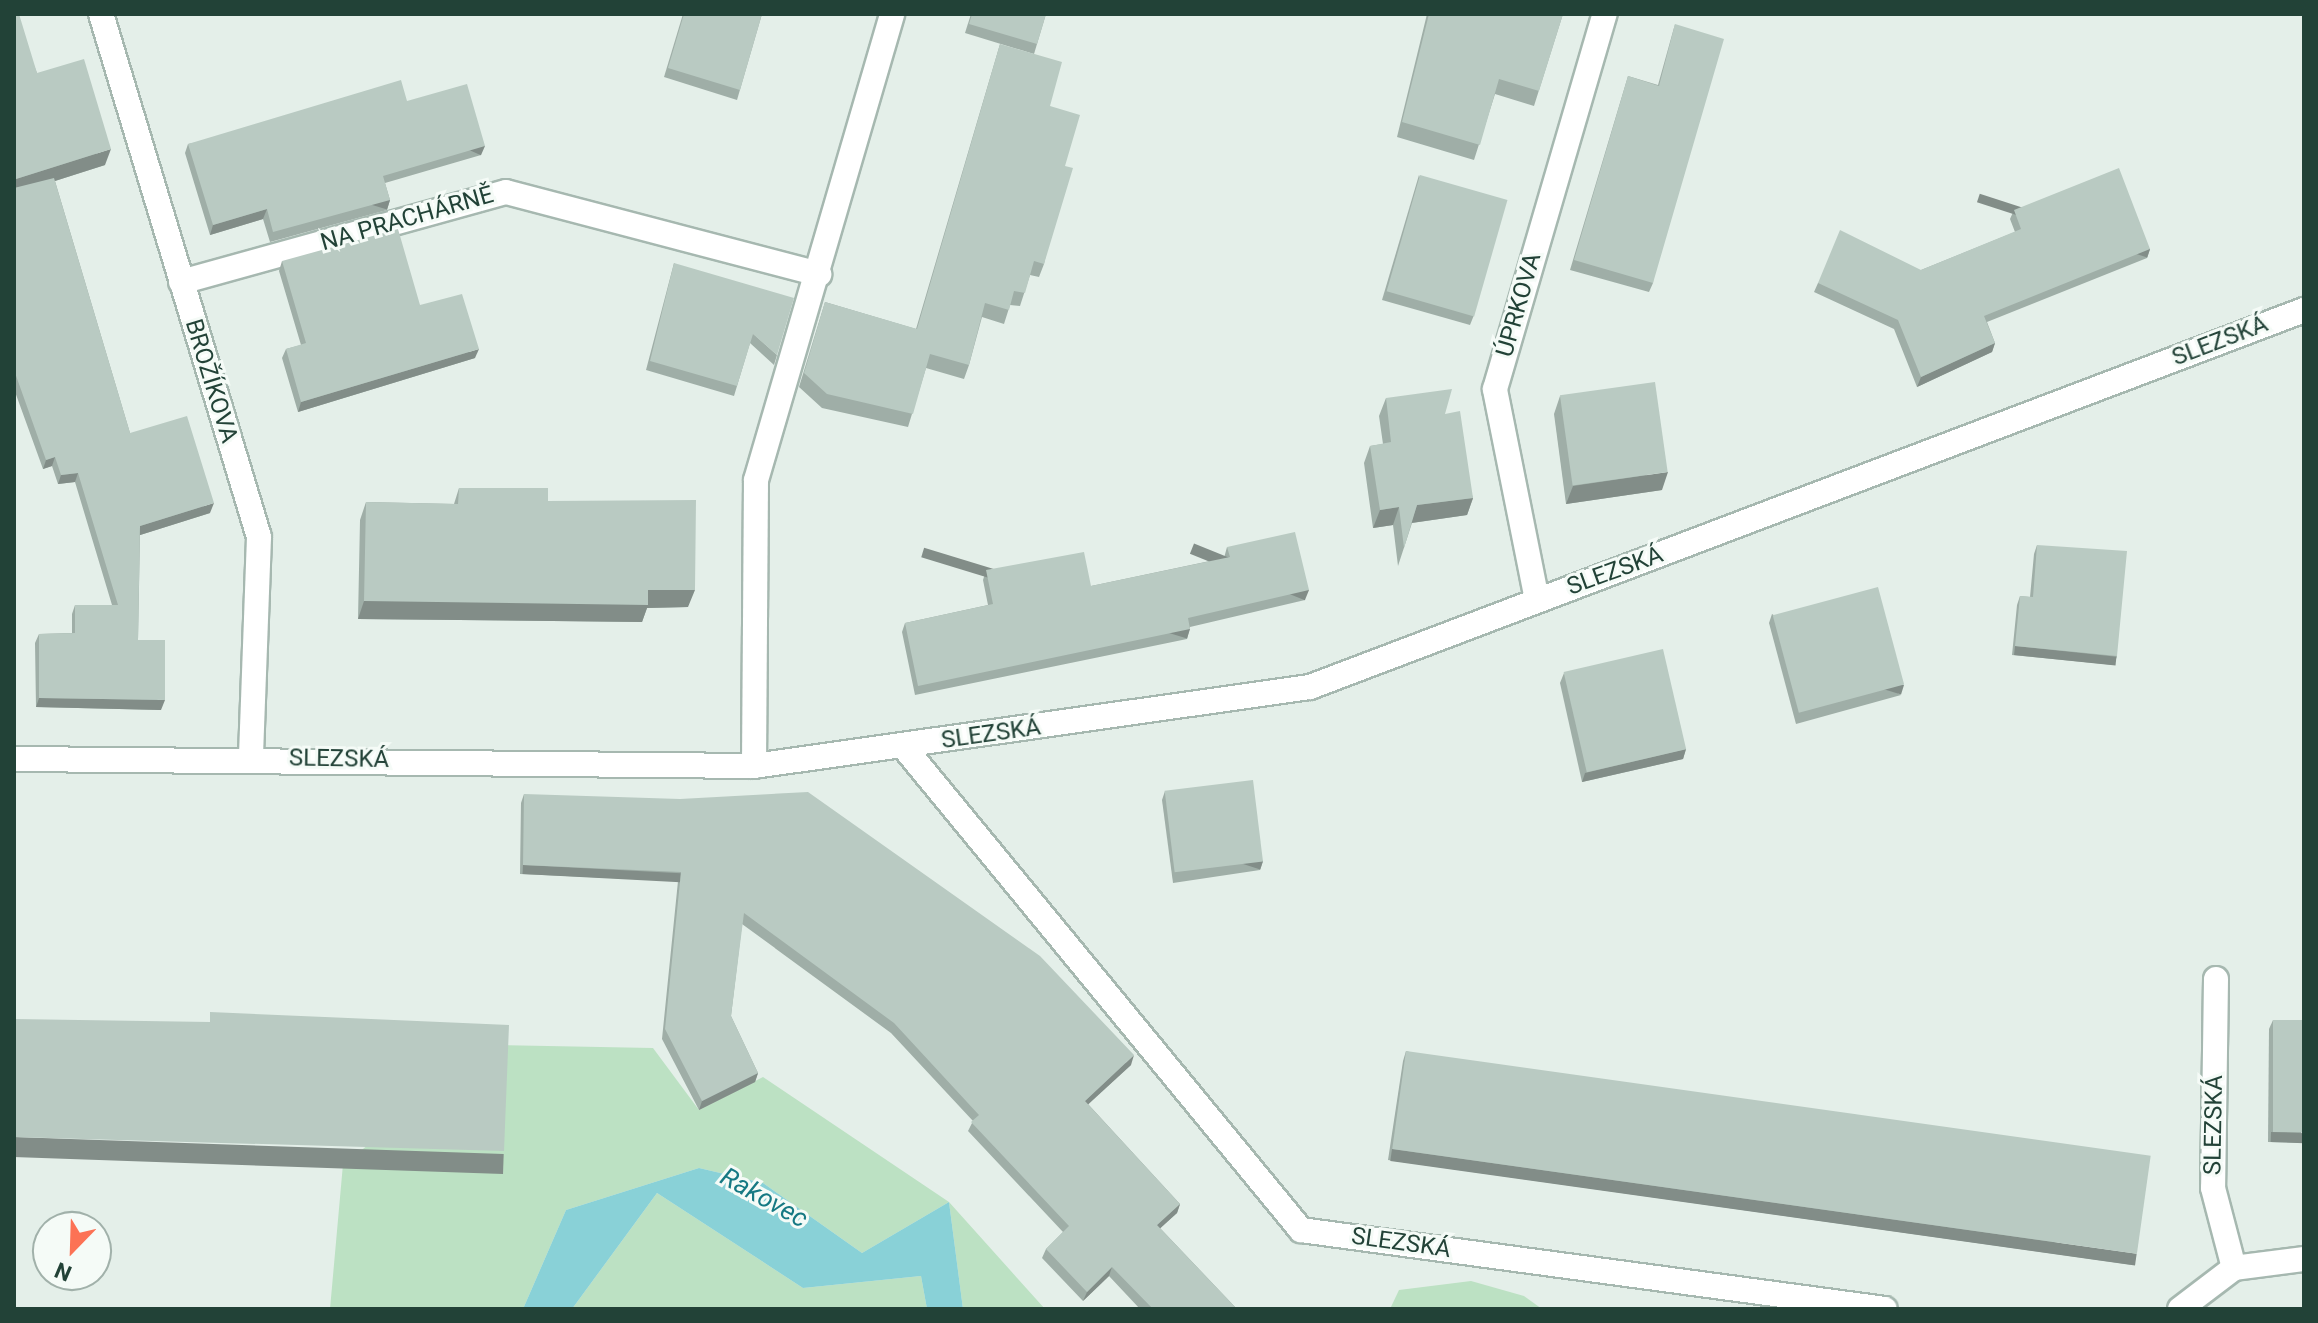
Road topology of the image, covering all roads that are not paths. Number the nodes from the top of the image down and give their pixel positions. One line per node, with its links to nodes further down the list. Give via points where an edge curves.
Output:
1 (101, 14): 5 (street, BROŽÍKOVA)
2 (892, 14): 4 (street)
3 (1605, 14): 7 (street, ÚPRKOVA, via 1495,389)
4 (819, 274): 5 (street, NA PRACHÁRNĚ, via 506,192); 11 (street, via 756,480)
5 (181, 282): 9 (street, BROŽÍKOVA, via 259,537)
6 (2304, 310): 7 (street, SLEZSKÁ)
7 (1537, 600): 8 (street, SLEZSKÁ, via 1310,687)
8 (903, 746): 11 (street, SLEZSKÁ); 15 (street, SLEZSKÁ, via 1301,1230)
9 (251, 758): 10 (street, SLEZSKÁ); 11 (street, SLEZSKÁ)
10 (14, 759)
11 (754, 766)
12 (2216, 979): 14 (street, SLEZSKÁ, via 2213,1188)
13 (2304, 1259): 14 (street)
14 (2234, 1268): 16 (street)
15 (1885, 1309)
16 (2180, 1309)

